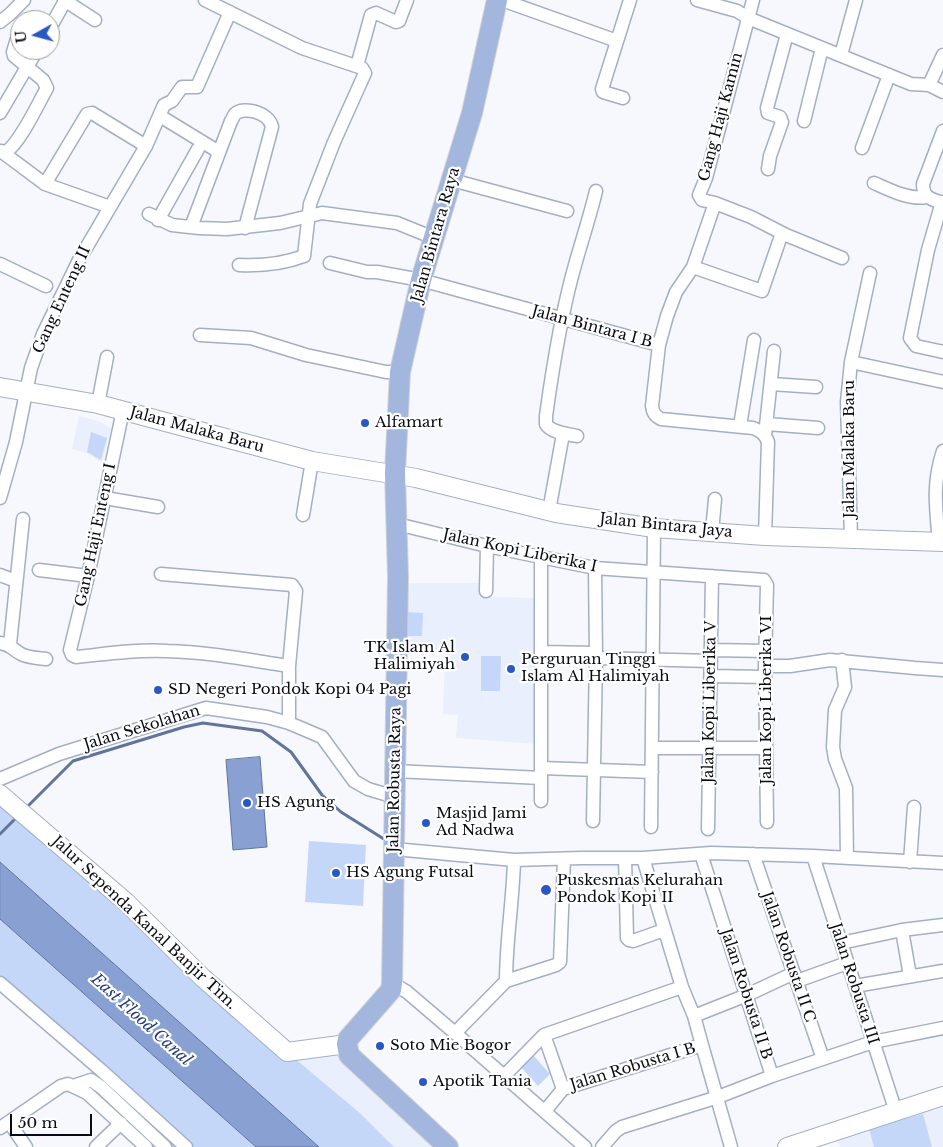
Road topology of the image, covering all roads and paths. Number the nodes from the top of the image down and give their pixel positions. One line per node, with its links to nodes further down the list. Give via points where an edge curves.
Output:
1 (24, 0): 12 (street)
2 (65, 0): 14 (street)
3 (406, 0): 22 (street, via 399,21 376,13 371,15)
4 (497, 0): 38 (main road, Jalan Bintara Raya, via 472,113)
5 (502, 0): 16 (street)
6 (630, 0): 16 (street)
7 (697, 0): 13 (street, via 738,11)
8 (753, 0): 13 (street)
9 (856, 0): 19 (street)
10 (212, 1): 11 (street)
11 (230, 12): 22 (street, via 302,48); 29 (street, Gang Enteng II, via 197,87 182,87 172,101 164,105)
12 (5, 18)
13 (748, 18): 15 (street); 44 (street, Gang Haji Kamin, via 700,194 702,200)
14 (96, 20)
15 (787, 34): 17 (street); 37 (street, via 767,108 768,113 780,117 782,122)
16 (617, 42): 27 (street, via 602,90)
17 (822, 48): 19 (street); 30 (street)
18 (943, 55): 25 (street)
19 (841, 56): 24 (street)
20 (19, 60): 23 (street)
21 (32, 60): 23 (street)
22 (357, 66): 47 (street, via 362,68 364,76 318,182 310,204)
23 (28, 67): 28 (street); 35 (street, via 47,88 10,149)
24 (889, 75): 25 (street, via 912,84); 33 (street)
25 (929, 85): 26 (street)
26 (943, 92)
27 (623, 98)
28 (0, 113)
29 (160, 116): 32 (street, Gang Enteng II); 36 (street)
30 (804, 121)
31 (943, 130): 42 (street, via 924,179)
32 (146, 146): 40 (street, via 88,113); 45 (street, Gang Enteng II)
33 (862, 148)
34 (198, 149): 48 (street, via 153,217)
35 (1, 151): 40 (street)
36 (220, 152): 48 (street); 49 (street, via 235,114 244,110 268,117 272,126)
37 (768, 169)
38 (452, 180): 46 (street); 51 (main road, Jalan Bintara Raya)
39 (874, 183): 42 (street, via 909,196)
40 (45, 184): 45 (street)
41 (596, 191): 60 (street)
42 (926, 197): 43 (street)
43 (942, 202): 65 (street, via 928,250 910,338 916,346)
44 (714, 203): 50 (street); 56 (street, Gang Haji Kamin)
45 (110, 207): 73 (street, Gang Enteng II, via 79,260 43,334 31,368)
46 (567, 211)
47 (310, 215): 49 (street); 51 (street, via 322,213 396,223); 55 (street, via 304,256 262,266)
48 (191, 228): 49 (street)
49 (246, 228)
50 (782, 233): 52 (street); 56 (street, via 762,291)
51 (434, 238): 58 (main road, Jalan Bintara Raya)
52 (842, 258)
53 (330, 263): 58 (street, Jalan Bintara I B)
54 (0, 264): 59 (street)
55 (239, 265)
56 (693, 267): 63 (street, Gang Haji Kamin, via 676,292)
57 (870, 273): 67 (street, Jalan Malaka Baru)
58 (422, 280): 60 (street, Jalan Bintara I B); 68 (main road, Jalan Bintara Raya)
59 (46, 286)
60 (562, 319): 63 (street, Jalan Bintara I B); 79 (street, via 546,424)
61 (200, 335): 68 (street, via 251,338 306,355)
62 (754, 340): 76 (street)
63 (660, 345): 76 (street, Jalan Bintara I B, via 652,406 657,417)
64 (774, 351): 70 (street)
65 (943, 352)
66 (108, 357): 74 (street)
67 (851, 362): 69 (street); 95 (street, Jalan Malaka Baru, via 847,402)
68 (400, 372): 83 (main road, Jalan Bintara Raya)
69 (943, 382)
70 (771, 384): 72 (street); 78 (street)
71 (0, 387): 73 (street, Jalan Malaka Baru)
72 (816, 387)
73 (27, 392): 74 (street, Jalan Malaka Baru); 84 (street, Gang Enteng II)
74 (98, 404): 75 (street, Jalan Malaka Baru)
75 (123, 410): 82 (street, Jalan Malaka Baru); 85 (street, Gang Haji Enteng I)
76 (740, 426): 78 (street, Jalan Bintara I B)
77 (818, 428): 78 (street, Jalan Bintara I B)
78 (766, 430): 94 (street)
79 (563, 434): 80 (street); 88 (street)
80 (578, 436)
81 (943, 451): 96 (street, via 935,486)
82 (312, 460): 83 (street, Jalan Malaka Baru); 89 (street)
83 (395, 473): 88 (street, Jalan Bintara Jaya); 91 (main road, Jalan Robusta Raya)
84 (0, 498)
85 (105, 498): 87 (street); 106 (street, Gang Haji Enteng I)
86 (715, 499): 93 (street)
87 (158, 507)
88 (549, 511): 92 (street, Jalan Bintara Jaya)
89 (303, 515)
90 (23, 519): 109 (street)
91 (397, 524): 97 (street, Jalan Kopi Liberika I); 128 (main road, Jalan Robusta Raya)
92 (654, 528): 93 (street, Jalan Bintara Jaya); 103 (street)
93 (712, 532): 94 (street, Jalan Bintara Jaya)
94 (765, 536): 95 (street, Jalan Bintara Jaya)
95 (851, 538): 96 (street, Jalan Bintara Jaya)
96 (941, 542)
97 (487, 546): 98 (street, Jalan Kopi Liberika I); 110 (street)
98 (541, 558): 100 (street, Jalan Kopi Liberika I); 113 (street)
99 (0, 565): 101 (street)
100 (595, 568): 103 (street, Jalan Kopi Liberika I); 114 (street)
101 (0, 569)
102 (39, 570): 106 (street)
103 (653, 571): 107 (street, Jalan Kopi Liberika I); 117 (street)
104 (161, 574): 119 (street, via 292,585 296,591)
105 (0, 575): 109 (street)
106 (88, 576): 119 (street, Gang Haji Enteng I, via 70,650 76,657 166,650)
107 (712, 576): 108 (street, Jalan Kopi Liberika I); 115 (street, Jalan Kopi Liberika V)
108 (764, 580): 112 (street, Jalan Kopi Liberika VI)
109 (16, 581): 111 (street)
110 (486, 591)
111 (5, 644): 116 (street, via 20,654)
112 (766, 651): 115 (street); 121 (street, Jalan Kopi Liberika VI)
113 (542, 652): 114 (street); 130 (street)
114 (596, 656): 117 (street); 127 (street)
115 (711, 656): 117 (street); 122 (street, Jalan Kopi Liberika V)
116 (46, 659)
117 (652, 659): 124 (street)
118 (842, 660): 120 (street); 121 (street); 147 (street, via 845,687 835,710 833,746 846,788)
119 (289, 666): 123 (street)
120 (943, 670)
121 (765, 672): 122 (street); 126 (street, Jalan Kopi Liberika VI)
122 (711, 676): 125 (street, Jalan Kopi Liberika V)
123 (289, 723): 131 (street, Jalan Sekolahan, via 267,716 206,708 59,754); 133 (street, Jalan Sekolahan, via 322,737 354,781 368,790)
124 (652, 748): 125 (street); 129 (street)
125 (710, 748): 126 (street); 139 (street, Jalan Kopi Liberika V)
126 (766, 748): 137 (street, Jalan Kopi Liberika VI)
127 (594, 770): 129 (street); 130 (street); 136 (street)
128 (396, 772): 130 (street); 133 (main road, Jalan Robusta Raya)
129 (652, 772): 138 (street)
130 (541, 773): 134 (street)
131 (0, 779)
132 (2, 796): 170 (street, Jalur Sependa Kanal Banjir Tim., via 126,902 203,978 287,1052)
133 (395, 797): 140 (main road, Jalan Robusta Raya)
134 (542, 801)
135 (914, 807): 149 (street)
136 (593, 821)
137 (767, 822)
138 (652, 827)
139 (708, 829)
140 (394, 844): 148 (street); 161 (main road, Jalan Robusta Raya)
141 (701, 854): 142 (street); 146 (street); 164 (street, Jalan Robusta II B)
142 (753, 854): 143 (street); 158 (street, Jalan Robusta II C)
143 (813, 856): 147 (street); 154 (street, Jalan Robusta III)
144 (564, 858): 145 (street); 148 (street); 159 (street, via 560,962)
145 (625, 858): 146 (street); 152 (street, via 628,938 633,941)
146 (643, 858): 152 (street)
147 (847, 858): 149 (street)
148 (514, 860): 159 (street)
149 (910, 862): 150 (street)
150 (943, 863)
151 (943, 925): 153 (street)
152 (664, 930): 163 (street)
153 (902, 930): 154 (street); 157 (street)
154 (841, 943): 155 (street, Jalan Robusta III)
155 (847, 963): 158 (street); 162 (street, Jalan Robusta III)
156 (943, 971): 157 (street)
157 (910, 976): 162 (street)
158 (795, 977): 164 (street); 172 (street, Jalan Robusta II C)
159 (506, 981): 167 (street)
160 (0, 983): 187 (street)
161 (392, 983): 167 (street); 170 (main road, via 391,990)
162 (855, 986): 169 (street, Jalan Robusta III)
163 (682, 987): 165 (street); 168 (street)
164 (747, 995): 165 (street); 174 (street, Jalan Robusta II B)
165 (694, 1016): 171 (street)
166 (943, 1028): 169 (street)
167 (455, 1032): 173 (street)
168 (544, 1035): 173 (street); 176 (street)
169 (873, 1042): 172 (street); 180 (street, Jalan Robusta III)
170 (346, 1044): 188 (main road, via 349,1055)
171 (702, 1045): 176 (street, Jalan Robusta I B); 178 (street)
172 (823, 1059): 174 (street)
173 (504, 1076): 179 (street)
174 (772, 1076): 178 (street)
175 (73, 1086): 181 (street, via 87,1093); 182 (street, via 61,1086); 186 (street, via 91,1080)
176 (563, 1089): 179 (street, Jalan Robusta I B)
177 (943, 1096): 180 (street)
178 (718, 1097): 190 (street, via 622,1127); 191 (street)
179 (545, 1111): 189 (street)
180 (896, 1112): 192 (street)
181 (121, 1123): 184 (street); 185 (street)
182 (4, 1125): 183 (street)
183 (26, 1147)
184 (96, 1147)
185 (146, 1147)
186 (165, 1147)
187 (186, 1147)
188 (448, 1147)
189 (585, 1147)
190 (602, 1147)
191 (731, 1147)
192 (787, 1147)

